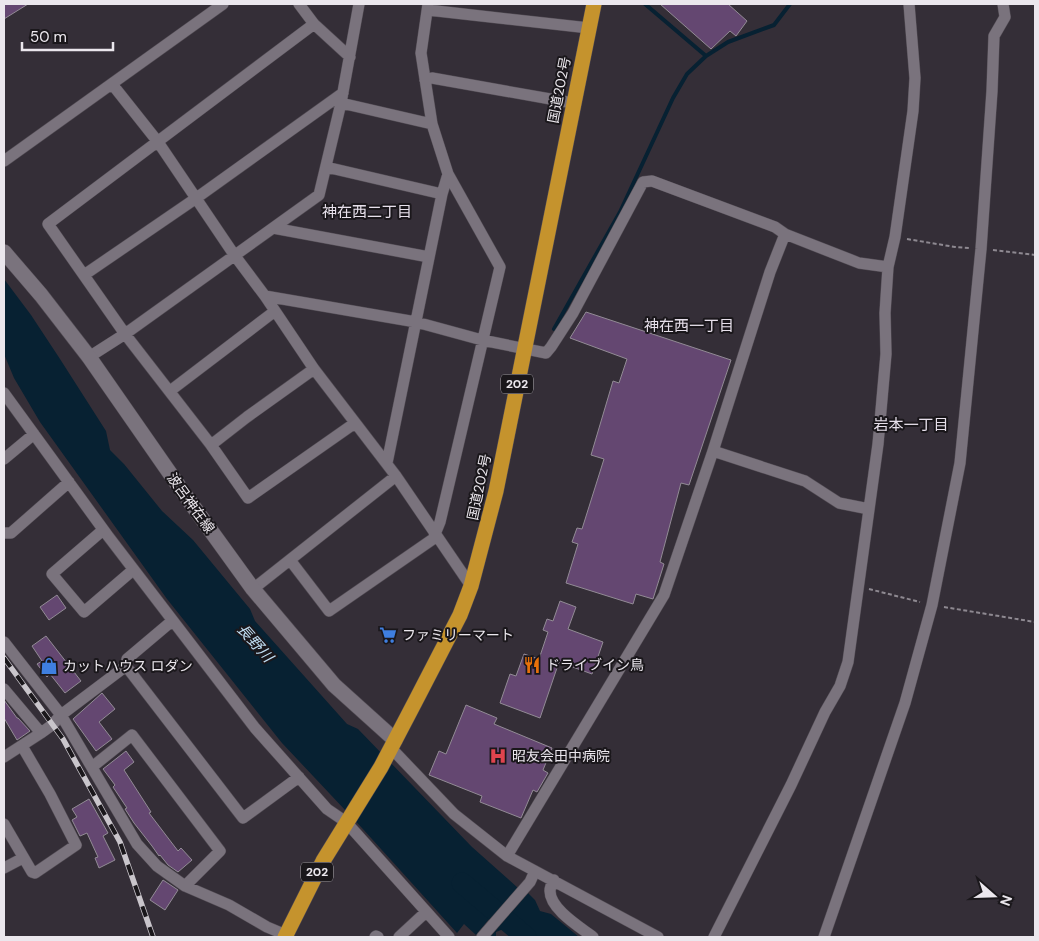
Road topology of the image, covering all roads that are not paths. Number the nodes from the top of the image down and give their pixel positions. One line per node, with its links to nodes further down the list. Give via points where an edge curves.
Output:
1 (223, 4): 12 (street)
2 (299, 4): 8 (street)
3 (359, 4): 10 (street)
4 (594, 4): 9 (highway, 国道202号 / 202)
5 (909, 4): 27 (street, via 915,78 913,111)
6 (1003, 4): 82 (street, via 1005,18 994,36 981,249 960,463 932,604 904,703)
7 (428, 7): 9 (street); 11 (street, via 421,53)
8 (314, 24): 10 (street); 16 (street)
9 (588, 28): 14 (highway, 国道202号 / 202)
10 (350, 57): 13 (street)
11 (425, 80): 14 (street, via 432,78); 15 (street)
12 (112, 84): 16 (street); 17 (street)
13 (342, 98): 15 (street); 18 (street); 21 (street)
14 (573, 103): 34 (highway, 国道202号 / 202)
15 (432, 124): 19 (street)
16 (158, 142): 21 (street); 28 (street, via 48,224)
17 (4, 161)
18 (326, 167): 20 (street); 22 (street, via 319,195)
19 (448, 174): 20 (street); 33 (street, via 500,267)
20 (442, 194): 26 (street)
21 (195, 198): 25 (street); 28 (street)
22 (273, 228): 25 (street); 26 (street)
23 (785, 234): 27 (street, via 859,263); 34 (street, via 775,227 652,181 643,182 573,313 551,347 546,352); 42 (street)
24 (4, 252): 35 (main road, 波呂神在線)
25 (235, 256): 29 (street); 32 (street)
26 (429, 257): 31 (street)
27 (888, 268): 47 (street, via 886,354)
28 (84, 276): 32 (street)
29 (265, 296): 30 (street); 31 (street)
30 (275, 310): 36 (street); 37 (street)
31 (416, 322): 33 (street); 44 (street)
32 (125, 334): 35 (street); 37 (street)
33 (482, 340): 34 (street); 50 (street)
34 (523, 349): 53 (highway, 国道202号 / 202, via 496,491)
35 (89, 357): 54 (main road, 波呂神在線, via 184,495)
36 (314, 369): 39 (street); 41 (street)
37 (170, 392): 41 (street)
38 (4, 393): 40 (street)
39 (354, 423): 41 (street, via 248,498); 44 (street)
40 (34, 434): 43 (street); 46 (street)
41 (212, 445)
42 (713, 451): 47 (street, via 805,481 839,504); 68 (street, via 664,596)
43 (4, 460)
44 (386, 463): 45 (street)
45 (396, 476): 50 (street); 51 (street)
46 (69, 482): 48 (street); 49 (street, via 11,533)
47 (869, 509): 81 (street, via 848,662 840,686 824,712)
48 (103, 530): 52 (street); 52 (street, via 52,574 84,612)
49 (4, 533)
50 (435, 534): 51 (street, via 433,539 329,611); 53 (street)
51 (290, 560): 54 (street)
52 (133, 570): 55 (street)
53 (471, 586): 61 (highway, 国道202号 / 202, via 460,615)
54 (254, 589): 61 (main road, 波呂神在線, via 334,685)
55 (172, 621): 57 (street, via 127,659); 65 (street, via 255,728)
56 (4, 642): 59 (street)
57 (126, 666): 59 (street); 65 (street, via 243,818)
58 (4, 689): 60 (street)
59 (61, 715): 60 (street); 64 (street)
60 (41, 733): 62 (street)
61 (393, 744): 66 (highway, 国道202号 / 202); 68 (street, via 454,814)
62 (22, 746): 63 (street); 69 (street, via 76,845 35,873)
63 (4, 756)
64 (92, 767): 73 (street, via 137,844 157,866); 73 (street, via 132,735 220,850)
65 (299, 777): 66 (street, via 328,808)
66 (350, 816): 74 (street); 75 (highway, 国道202号 / 202, via 323,861)
67 (4, 824): 69 (street)
68 (507, 856): 71 (street)
69 (24, 858): 70 (street)
70 (4, 868)
71 (535, 870): 72 (street); 78 (street, via 530,882)
72 (554, 880): 79 (street, via 550,889 552,899 559,909); 80 (street)
73 (185, 886): 75 (street)
74 (426, 912): 76 (street); 77 (street)
75 (286, 936)
76 (399, 937)
77 (449, 937)
78 (482, 937)
79 (593, 937)
80 (658, 937)
81 (714, 937)
82 (824, 937)

